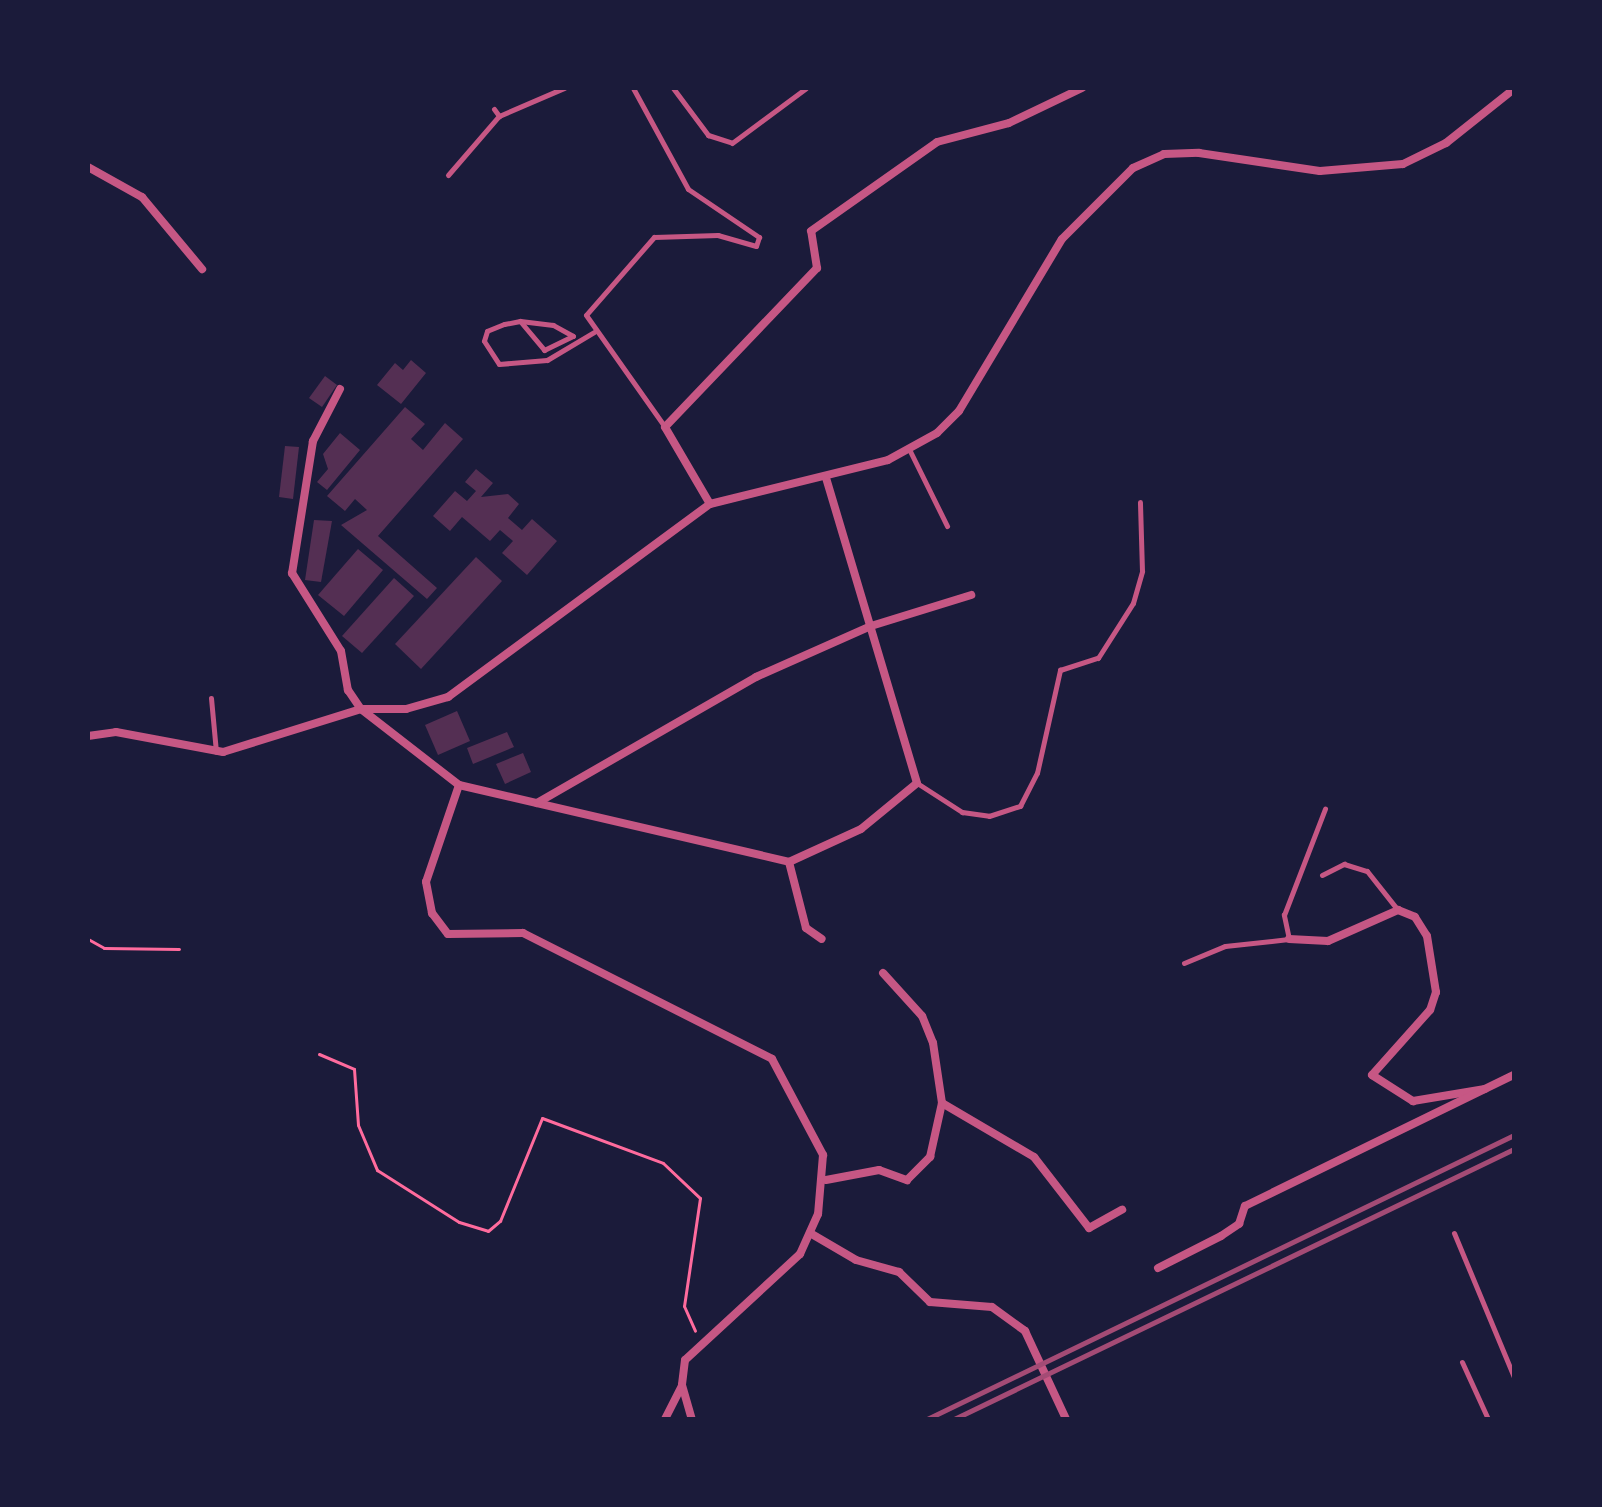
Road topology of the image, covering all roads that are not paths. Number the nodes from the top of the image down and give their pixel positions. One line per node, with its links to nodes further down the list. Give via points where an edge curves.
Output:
1 (564, 88): 8 (lane)
2 (633, 88): 13 (lane, via 688,189 755,229 759,243 718,235 654,237 586,315)
3 (673, 88): 4 (lane, via 708,135 732,143)
4 (806, 88)
5 (1082, 88): 17 (street, via 1009,123 937,142 811,231 817,268)
6 (1514, 89): 18 (street, via 1446,143 1403,164 1320,171 1199,153 1164,154 1133,168 1062,239 959,411)
7 (494, 109): 8 (lane)
8 (499, 116): 10 (lane)
9 (88, 167): 11 (street, via 142,197)
10 (448, 175)
11 (202, 269)
12 (520, 321): 14 (lane); 14 (lane, via 573,336); 15 (lane, via 487,331 489,353 499,364)
13 (594, 332): 15 (lane); 17 (lane)
14 (544, 350): 15 (lane)
15 (547, 360)
16 (340, 389): 26 (street, via 313,441 292,573 341,651 348,690)
17 (665, 427): 21 (street)
18 (909, 449): 19 (street); 22 (lane)
19 (826, 477): 21 (street); 24 (street)
20 (1140, 502): 29 (lane, via 1142,571 1133,603 1098,658 1060,670 1025,799 1010,812 962,812)
21 (710, 504): 26 (street, via 448,697 406,709)
22 (947, 526)
23 (971, 595): 24 (street)
24 (871, 626): 29 (street); 31 (street, via 756,677)
25 (211, 698): 28 (lane)
26 (361, 709): 28 (street); 30 (street)
27 (88, 736): 28 (street, via 116,732)
28 (216, 752)
29 (917, 783): 33 (street, via 861,829)
30 (459, 785): 31 (street); 43 (street, via 426,882 432,913 448,934 523,933 772,1059 823,1155)
31 (537, 803): 33 (street)
32 (1325, 809): 37 (lane, via 1284,915)
33 (789, 862): 36 (street, via 806,928)
34 (1322, 875): 35 (lane, via 1344,864 1367,871)
35 (1398, 910): 37 (street, via 1328,941); 41 (street, via 1415,917 1427,936 1436,992 1430,1010 1372,1075 1413,1101)
36 (822, 939)
37 (1289, 939): 38 (lane, via 1225,946)
38 (1184, 963)
39 (883, 973): 42 (street, via 922,1016)
40 (1514, 1075): 41 (street)
41 (1485, 1089): 47 (street, via 1245,1206 1239,1224)
42 (942, 1103): 43 (street, via 921,1172 907,1180 879,1170); 44 (street, via 1034,1157 1089,1228)
43 (826, 1180): 45 (street)
44 (1122, 1210)
45 (810, 1233): 50 (street, via 778,1282 685,1360); 51 (street, via 856,1260 899,1272 930,1302 976,1301 1025,1331)
46 (1454, 1233): 49 (lane)
47 (1158, 1268)
48 (1462, 1362): 54 (lane)
49 (1514, 1377)
50 (682, 1385): 52 (street); 53 (street)
51 (1065, 1416)
52 (665, 1419)
53 (692, 1419)
54 (1488, 1419)

